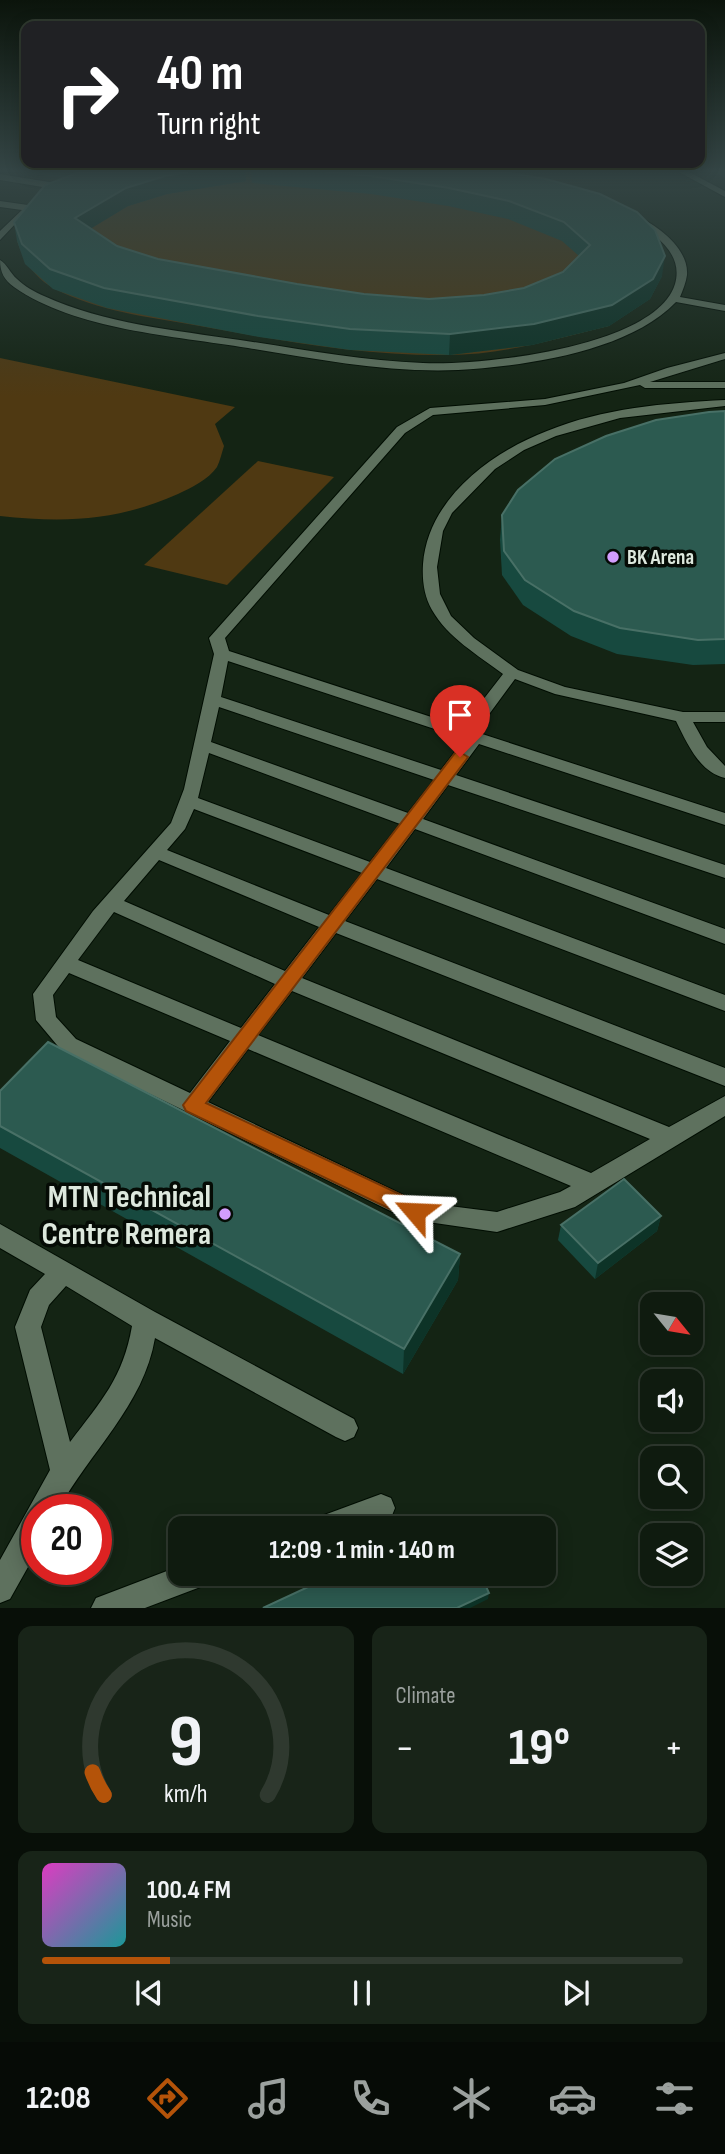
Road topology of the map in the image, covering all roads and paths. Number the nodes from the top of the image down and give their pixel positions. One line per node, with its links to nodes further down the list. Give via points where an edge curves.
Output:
1 (673, 247): 3 (street, via 681,265 682,284)
2 (0, 263): 3 (street, via 14,282 37,295 109,320 319,356 435,366 486,364 587,346 627,331)
3 (676, 299): 4 (street)
4 (725, 308)
5 (725, 356): 7 (street)
6 (725, 385): 7 (street)
7 (627, 386): 9 (street, via 545,402 430,412 401,430 217,638)
8 (725, 403): 10 (street, via 641,410 544,436 502,458 475,478 454,502 435,527 430,588 445,618)
9 (222, 654): 11 (street); 14 (street)
10 (512, 673): 12 (street, via 561,691); 14 (street)
11 (212, 699): 15 (street); 17 (street)
12 (683, 717): 13 (street); 16 (street, via 715,768)
13 (725, 717)
14 (471, 735): 17 (street); 19 (street)
15 (202, 744): 18 (street); 20 (street)
16 (725, 773)
17 (445, 777): 20 (street); 23 (street)
18 (188, 800): 21 (street, via 178,824); 22 (street)
19 (725, 819)
20 (411, 821): 22 (street); 26 (street)
21 (155, 852): 24 (street); 25 (street)
22 (373, 871): 25 (street); 29 (street)
23 (725, 872)
24 (111, 902): 27 (street); 28 (street)
25 (332, 924): 28 (street); 31 (street)
26 (725, 937)
27 (65, 963): 30 (street); 32 (street, via 43,994 46,1020 69,1045)
28 (288, 981): 30 (street); 34 (street)
29 (725, 1003)
30 (244, 1038): 32 (street); 35 (street)
31 (725, 1077)
32 (193, 1105): 35 (street, via 415,1212 497,1222 567,1200)
33 (725, 1105): 34 (street)
34 (669, 1137): 35 (street)
35 (592, 1184)
36 (0, 1236): 37 (street)
37 (63, 1272): 38 (street); 40 (street, via 39,1298 28,1326)
38 (146, 1320): 39 (street); 40 (street, via 140,1355 121,1397)
39 (345, 1428)
40 (64, 1472): 41 (street)
41 (52, 1494)
42 (381, 1508): 43 (street)
43 (359, 1516)
44 (21, 1551): 46 (street)
45 (168, 1585): 47 (street)
46 (0, 1589)
47 (106, 1608)

